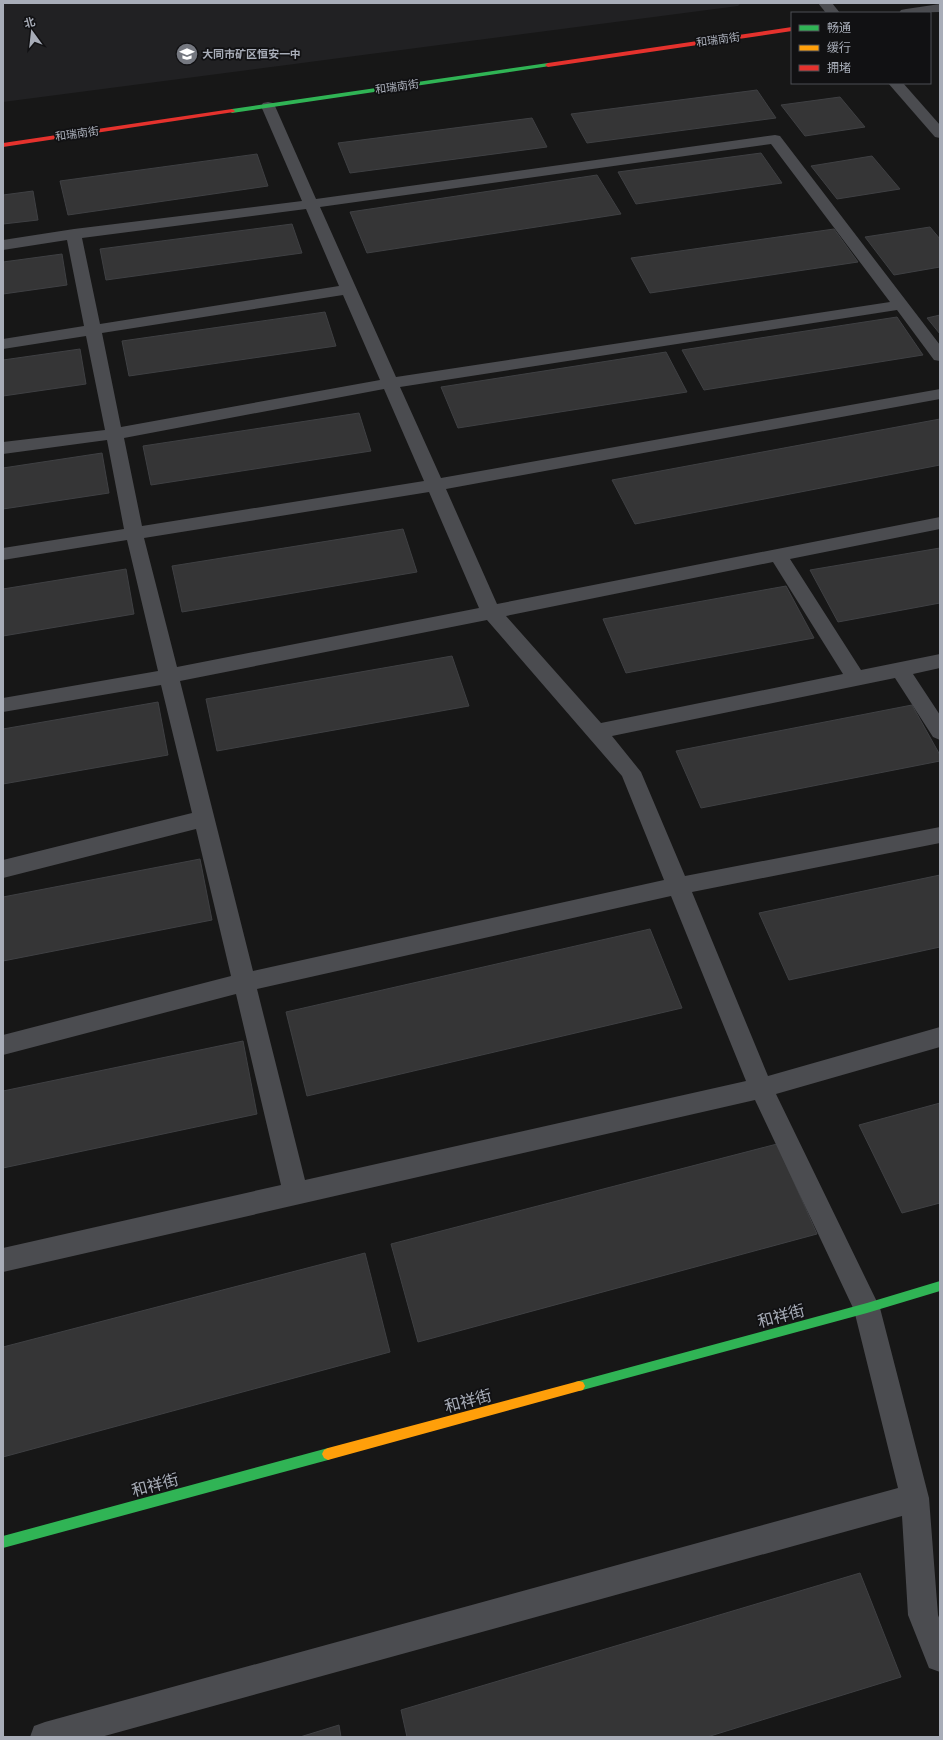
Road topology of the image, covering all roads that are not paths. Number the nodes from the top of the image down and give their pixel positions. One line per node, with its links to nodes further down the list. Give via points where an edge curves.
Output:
1 (825, 3): 3 (street)
2 (940, 8): 4 (street)
3 (833, 12)
4 (913, 12)
5 (791, 29): 7 (street, 和瑞南街)
6 (896, 84): 8 (street)
7 (268, 106): 9 (street, 和瑞南街); 10 (street)
8 (940, 134)
9 (3, 145)
10 (311, 204): 11 (street); 13 (street); 14 (street, via 775,139)
11 (74, 234): 12 (street); 15 (street)
12 (3, 245)
13 (348, 289): 15 (street); 18 (street)
14 (901, 305): 17 (street); 18 (street)
15 (93, 330): 16 (street); 20 (street)
16 (3, 344)
17 (940, 356)
18 (390, 383): 20 (street); 22 (street)
19 (940, 394): 22 (street)
20 (114, 434): 21 (street); 24 (street)
21 (3, 448)
22 (435, 485): 24 (street); 27 (street)
23 (940, 523): 26 (street)
24 (134, 533): 25 (street); 30 (street)
25 (3, 554)
26 (778, 555): 27 (street); 31 (street)
27 (491, 612): 30 (street); 33 (street)
28 (940, 661): 29 (street)
29 (900, 670): 31 (street); 34 (street)
30 (170, 676): 32 (street); 35 (street)
31 (856, 678): 33 (street)
32 (3, 705)
33 (596, 732): 38 (street, via 631,772)
34 (940, 732)
35 (205, 818): 37 (street); 39 (street)
36 (940, 835): 38 (street)
37 (3, 869)
38 (678, 886): 39 (street); 42 (street)
39 (245, 982): 41 (street); 43 (street)
40 (940, 1037): 42 (street)
41 (3, 1045)
42 (761, 1088): 43 (street); 46 (street)
43 (296, 1193): 44 (street)
44 (3, 1260)
45 (940, 1286): 46 (street, 和祥街)
46 (867, 1308): 47 (street); 48 (street, 和祥街)
47 (915, 1498): 49 (street, via 923,1615); 50 (street)
48 (3, 1542)
49 (940, 1657)
50 (45, 1737)

